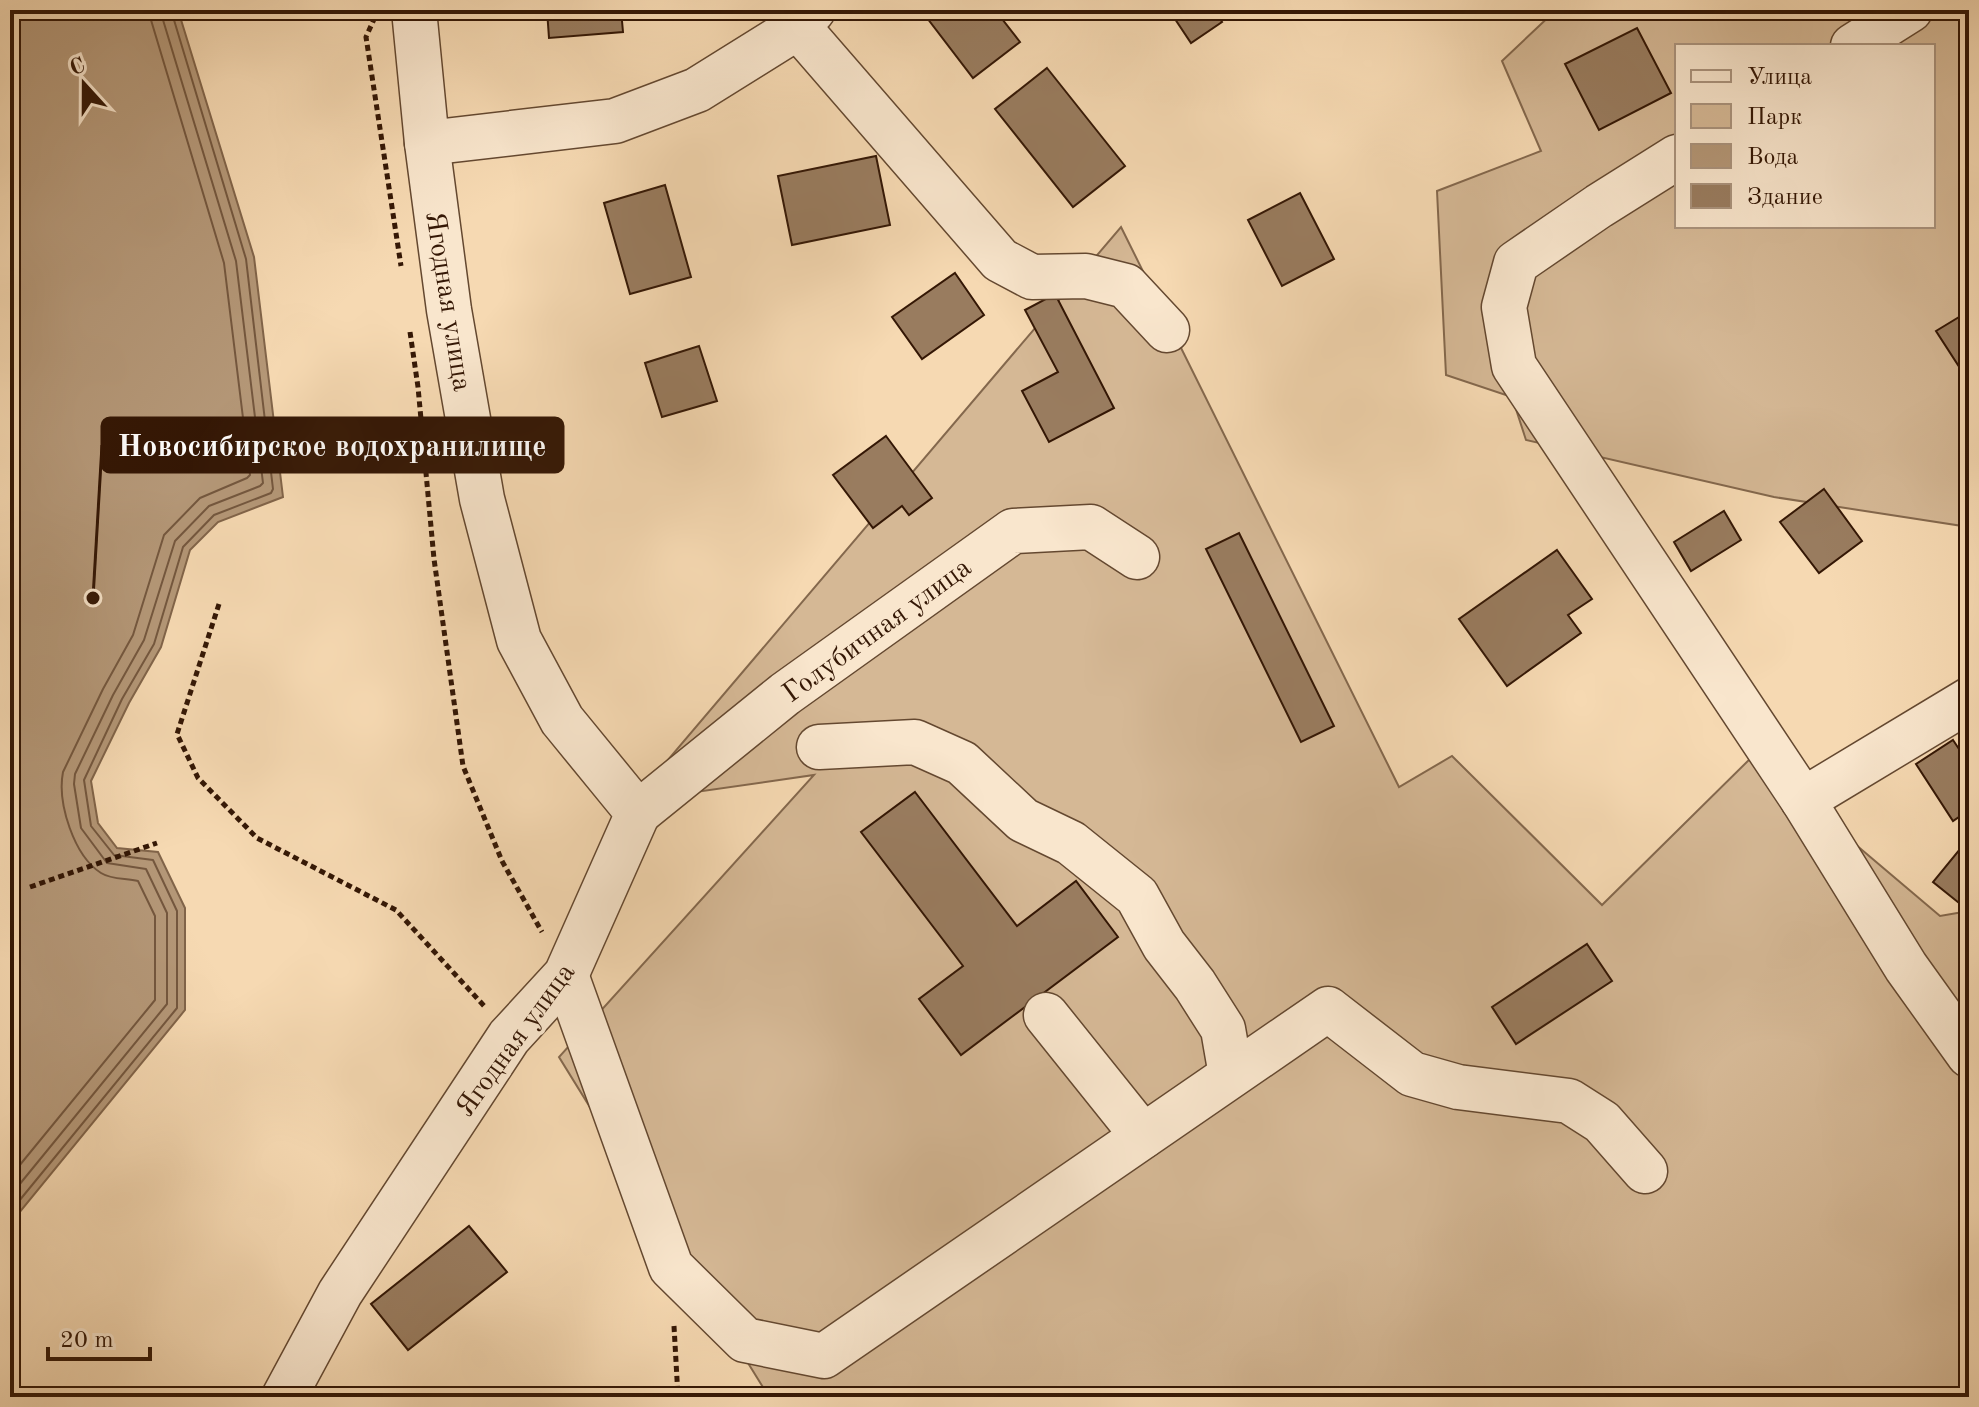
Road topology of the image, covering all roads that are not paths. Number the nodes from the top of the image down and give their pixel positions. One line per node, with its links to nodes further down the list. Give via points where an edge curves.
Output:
1 (414, 10): 5 (street, Ягодная улица)
2 (1910, 10): 4 (street)
3 (806, 19): 5 (street, via 697,90 615,121); 7 (street, via 1000,260 1032,277 1086,276 1126,286)
4 (1856, 44)
5 (427, 143): 12 (street, Ягодная улица, via 482,499 519,640 562,720)
6 (1675, 158): 11 (street, via 1516,263 1504,307 1514,366)
7 (1167, 330)
8 (1137, 557): 12 (street, Голубичная улица, via 1091,527 1013,531 785,694)
9 (1969, 700): 11 (street)
10 (819, 747): 16 (street, via 915,742 962,763 1023,820 1071,843 1137,896 1223,1029)
11 (1803, 800): 15 (street, via 1906,967)
12 (638, 813): 13 (street, Ягодная улица)
13 (566, 975): 17 (street, via 671,1267 745,1340 824,1356); 19 (street, Ягодная улица, via 509,1037 340,1293)
14 (1046, 1015): 17 (street)
15 (1969, 1055)
16 (1231, 1075): 17 (street); 18 (street, via 1328,1009 1412,1074 1458,1087 1569,1101 1602,1122)
17 (1143, 1136)
18 (1645, 1171)
19 (284, 1397)

